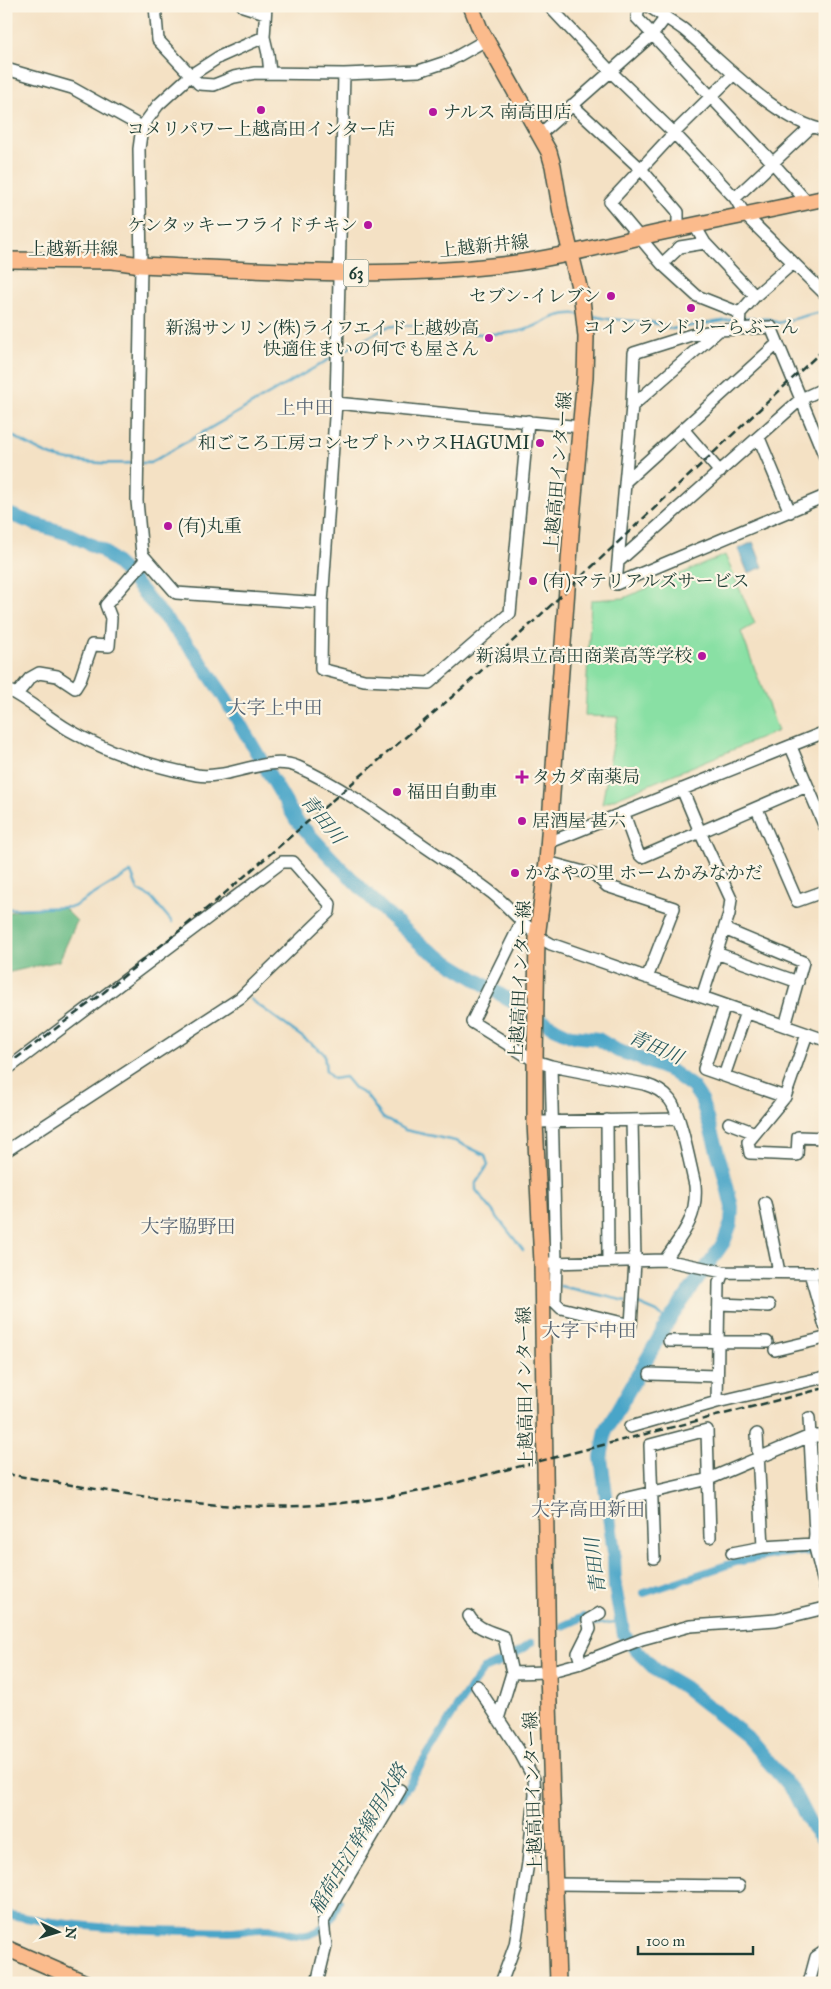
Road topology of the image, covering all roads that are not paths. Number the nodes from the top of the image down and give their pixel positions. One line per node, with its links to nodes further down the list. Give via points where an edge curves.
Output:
1 (156, 6): 17 (street, via 158,40)
2 (243, 6): 7 (street)
3 (471, 6): 11 (main road, 上越高田インター線)
4 (639, 6): 9 (street, via 637,18)
5 (648, 6): 8 (street)
6 (550, 7): 13 (street)
7 (266, 10): 10 (street)
8 (666, 17): 9 (street); 16 (street)
9 (653, 34): 13 (street); 18 (street)
10 (264, 37): 14 (street); 17 (street, via 219,57)
11 (486, 40): 15 (street, via 449,60 418,71); 24 (main road, 上越高田インター線)
12 (6, 69): 21 (street, via 72,88)
13 (610, 71): 19 (street); 23 (street)
14 (270, 73): 15 (street); 17 (street, via 241,74 209,85 199,84)
15 (344, 74): 41 (street)
16 (734, 74): 18 (street); 20 (street, via 781,110)
17 (191, 75): 21 (street, via 158,105)
18 (709, 97): 23 (street); 25 (street)
19 (572, 105): 24 (street); 26 (street)
20 (811, 126): 22 (street); 25 (street)
21 (142, 127): 39 (street, via 139,157)
22 (825, 130)
23 (674, 133): 26 (street); 27 (street)
24 (540, 135): 35 (main road, 上越高田インター線, via 553,166)
25 (773, 163): 27 (street); 29 (street)
26 (641, 169): 32 (street, via 678,212); 33 (street, via 610,202)
27 (736, 198): 30 (street)
28 (825, 198): 29 (main road, 上越新井線 / 63)
29 (807, 202): 30 (main road, 上越新井線 / 63)
30 (745, 215): 31 (main road, 上越新井線 / 63); 38 (street)
31 (695, 226): 32 (main road, 上越新井線 / 63); 34 (street)
32 (678, 229): 33 (main road, 上越新井線 / 63)
33 (640, 238): 35 (main road, 上越新井線 / 63); 37 (street)
34 (705, 244): 37 (street, via 680,247); 43 (street)
35 (571, 254): 41 (main road, 上越新井線 / 63, via 482,267 397,273); 52 (main road, 上越高田インター線, via 582,299 586,337)
36 (6, 260): 39 (main road, 上越新井線 / 63, via 113,261)
37 (662, 264): 44 (street, via 697,296)
38 (792, 264): 42 (street); 43 (street)
39 (140, 266): 40 (main road, 上越新井線 / 63, via 113,270); 41 (main road, 上越新井線 / 63); 60 (street, via 137,501 142,554)
40 (6, 268)
41 (340, 272): 49 (street)
42 (825, 294)
43 (755, 296): 44 (street)
44 (740, 320): 45 (street); 46 (street, via 771,327)
45 (719, 330): 50 (street); 50 (street, via 634,353)
46 (777, 344): 48 (street); 53 (street)
47 (825, 388): 48 (street)
48 (801, 399): 54 (street); 55 (street)
49 (336, 403): 51 (street); 62 (street)
50 (632, 406): 57 (street)
51 (528, 421): 52 (street); 62 (street, via 510,613 429,683 364,680 321,669)
52 (581, 427): 73 (main road, 上越高田インター線)
53 (682, 429): 56 (street); 57 (street)
54 (758, 438): 56 (street); 59 (street)
55 (825, 457)
56 (720, 472): 61 (street)
57 (626, 481): 61 (street)
58 (825, 496): 59 (street)
59 (790, 512): 61 (street, via 616,584)
60 (146, 559): 62 (street, via 176,593); 64 (street, via 106,604 111,618 109,646 92,645 74,688 57,676 39,673 30,678)
61 (618, 561)
62 (322, 602)
63 (6, 688): 64 (street)
64 (17, 694): 76 (street, via 68,730 96,744 171,770 201,775 268,765 293,765 387,820 466,874)
65 (825, 732): 66 (street)
66 (791, 747): 67 (street); 68 (street)
67 (808, 786): 69 (street); 71 (street)
68 (682, 789): 70 (street); 72 (street)
69 (757, 809): 72 (street); 75 (street, via 797,901)
70 (624, 814): 72 (street, via 642,857); 73 (street)
71 (825, 828)
72 (700, 832): 77 (street, via 732,899)
73 (548, 843): 74 (main road, 上越高田インター線)
74 (547, 862): 78 (main road, 上越高田インター線); 80 (street, via 595,875 607,886 674,908)
75 (825, 890)
76 (522, 921): 78 (street); 88 (street, via 472,1022)
77 (724, 929): 79 (street); 81 (street, via 803,962)
78 (537, 937): 80 (street); 88 (main road, 上越高田インター線)
79 (716, 953): 81 (street); 82 (street)
80 (647, 978): 82 (street)
81 (798, 982): 85 (street)
82 (702, 997): 83 (street)
83 (725, 1005): 84 (street); 91 (street, via 704,1069)
84 (746, 1012): 85 (street); 91 (street)
85 (786, 1026): 86 (street)
86 (808, 1034): 87 (street); 92 (street)
87 (825, 1040)
88 (535, 1061): 89 (street); 96 (main road, 上越高田インター線)
89 (551, 1066): 93 (street, via 654,1087 669,1098); 97 (street)
90 (6, 1070): 101 (street, via 282,862 293,862 330,904 329,912 240,998)
91 (724, 1076): 92 (street)
92 (785, 1097): 99 (street)
93 (678, 1118): 95 (street); 103 (street, via 695,1185 695,1206 690,1223)
94 (607, 1120): 95 (street); 97 (street); 104 (street)
95 (632, 1120): 105 (street)
96 (535, 1122): 97 (street); 106 (main road, 上越高田インター線)
97 (553, 1122): 106 (street)
98 (729, 1123): 99 (street)
99 (755, 1133): 100 (street, via 748,1142 750,1153 797,1155 798,1137)
100 (825, 1138)
101 (6, 1151)
102 (765, 1203): 108 (street)
103 (665, 1260): 105 (street); 107 (street)
104 (608, 1261): 105 (street); 106 (street)
105 (635, 1261): 106 (street, via 631,1324 561,1308 555,1302)
106 (549, 1263): 140 (main road, 上越高田インター線)
107 (719, 1271): 108 (street); 111 (street)
108 (779, 1272): 109 (street)
109 (810, 1273): 110 (street); 113 (street)
110 (825, 1273)
111 (719, 1304): 112 (street); 116 (street)
112 (769, 1306)
113 (825, 1326)
114 (825, 1338): 116 (street, via 771,1346)
115 (669, 1341): 116 (street)
116 (718, 1341): 118 (street)
117 (650, 1374): 118 (street)
118 (717, 1376): 120 (street)
119 (825, 1377): 120 (street)
120 (717, 1402): 122 (street)
121 (809, 1418): 124 (street)
122 (630, 1426)
123 (757, 1434): 126 (street)
124 (810, 1436): 125 (street); 126 (street); 131 (street)
125 (825, 1436)
126 (758, 1458): 127 (street); 132 (street)
127 (709, 1479): 128 (street); 128 (street, via 707,1430 650,1445); 130 (street)
128 (652, 1492): 129 (street); 134 (street)
129 (623, 1499)
130 (710, 1537)
131 (814, 1544): 132 (street); 135 (street)
132 (763, 1546): 133 (street)
133 (732, 1553)
134 (654, 1558)
135 (825, 1587)
136 (825, 1608): 139 (street, via 776,1620 690,1626 642,1639)
137 (600, 1613): 139 (street, via 588,1620 589,1626 578,1653)
138 (469, 1616): 141 (street, via 472,1622 504,1637)
139 (581, 1663): 140 (street)
140 (548, 1672): 141 (street); 145 (main road, 上越高田インター線)
141 (512, 1673): 143 (street)
142 (477, 1686): 143 (street)
143 (498, 1719): 146 (street, via 534,1779)
144 (400, 1790): 152 (street, via 323,1922 326,1946)
145 (552, 1794): 146 (street); 147 (main road, 上越高田インター線)
146 (535, 1795): 153 (street, via 515,1946)
147 (555, 1884): 148 (street); 154 (main road, 上越高田インター線)
148 (738, 1886)
149 (6, 1948): 151 (main road)
150 (825, 1952): 155 (street, via 816,1957)
151 (81, 1982)
152 (317, 1983)
153 (502, 1983)
154 (558, 1983)
155 (810, 1983)

